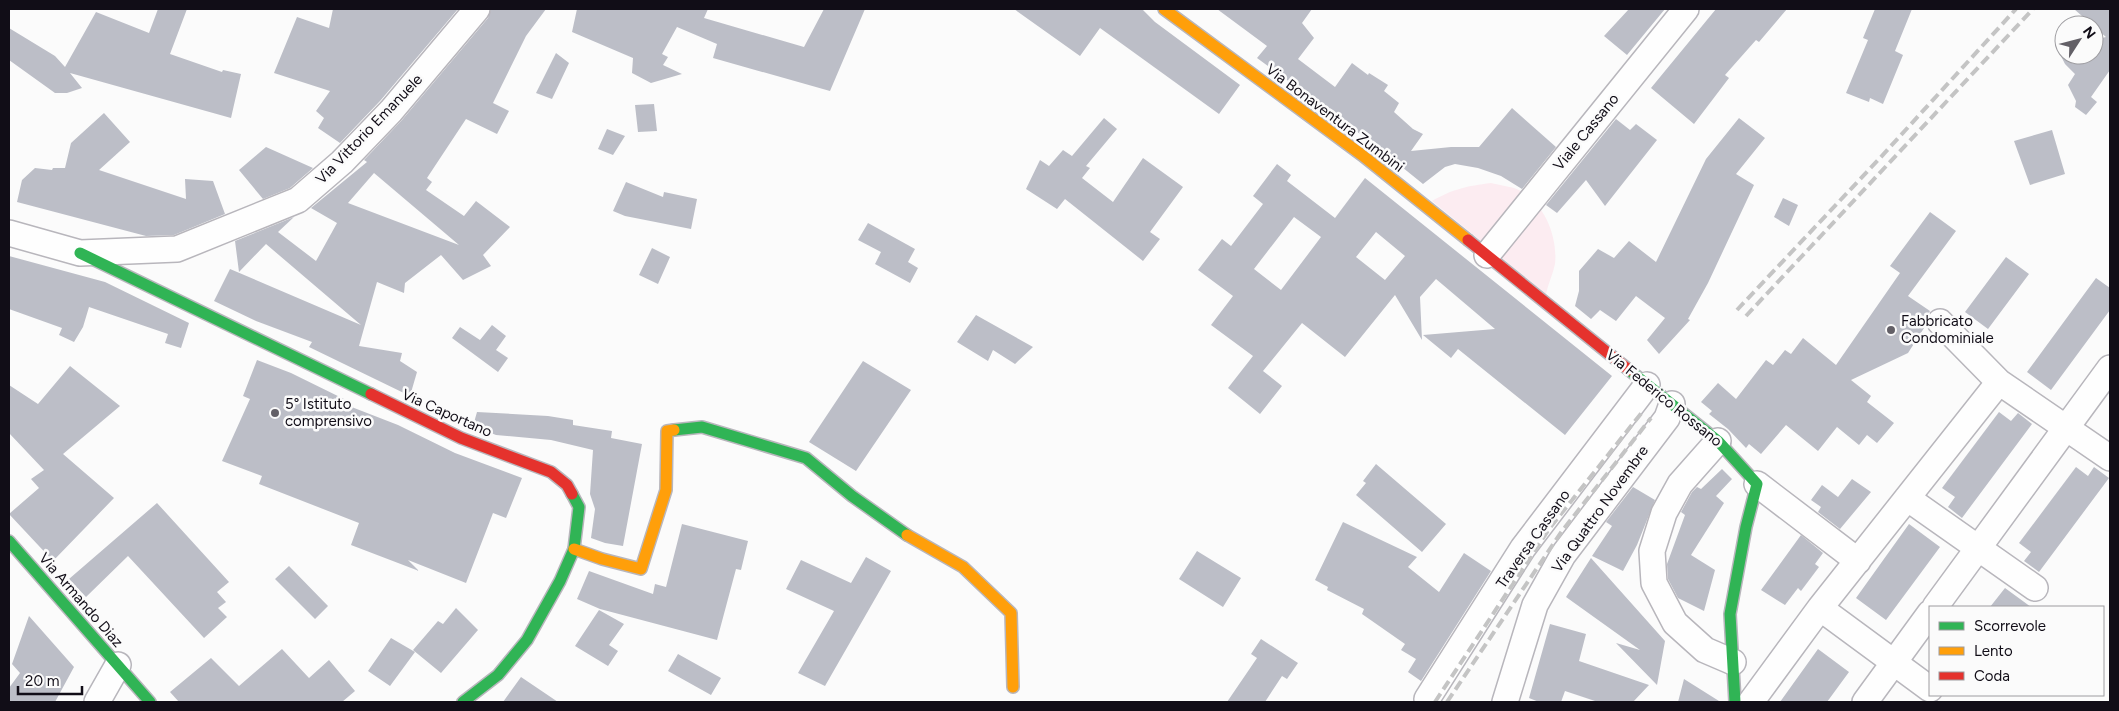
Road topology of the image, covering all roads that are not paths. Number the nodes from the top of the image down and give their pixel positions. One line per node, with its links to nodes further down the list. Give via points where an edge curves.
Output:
1 (477, 9): 5 (street, Via Vittorio Emanuele, via 391,111 342,162 298,200 177,249)
2 (1164, 9): 6 (street, Via Bonaventura Zumbini, via 1362,155)
3 (1686, 9): 6 (street, Viale Cassano)
4 (9, 233): 5 (street, Via Vittorio Emanuele)
5 (80, 252): 18 (street, Via Caportano, via 461,438 551,472 567,485 579,508)
6 (1486, 255): 10 (street, Via Federico Rossano)
7 (1940, 322): 9 (street)
8 (2110, 368): 12 (street)
9 (1999, 382): 12 (street); 16 (street)
10 (1648, 385): 11 (street, Via Federico Rossano); 30 (street, Traversa Cassano, via 1523,548)
11 (1672, 404): 13 (street, Via Federico Rossano); 34 (street, Via Quattro Novembre, via 1667,418 1563,555 1535,605)
12 (2068, 428): 14 (street); 19 (street)
13 (1718, 441): 15 (street, Via Federico Rossano); 25 (street, via 1680,484 1664,514 1652,551 1654,583 1675,623 1705,650)
14 (2110, 458)
15 (1757, 484): 20 (street); 25 (street, via 1730,614)
16 (1907, 498): 19 (street); 20 (street)
17 (9, 541): 27 (street, Via Armando Diaz)
18 (574, 548): 28 (street, via 641,569 666,490 667,431 702,427 806,458 875,513 963,567 1011,613); 33 (street, Via Caportano, via 560,581 526,640 498,675)
19 (1979, 549): 21 (street); 22 (street)
20 (1858, 561): 23 (street)
21 (2035, 588)
22 (1936, 606)
23 (1820, 608): 26 (street); 36 (street)
24 (1929, 614): 26 (street)
25 (1732, 662): 35 (street)
26 (1893, 663): 29 (street); 37 (street)
27 (118, 665): 31 (street); 32 (street, Via Armando Diaz)
28 (1014, 687)
29 (1929, 688)
30 (1427, 699)
31 (97, 702)
32 (150, 702)
33 (463, 702)
34 (1505, 702)
35 (1735, 702)
36 (1751, 702)
37 (1865, 702)

